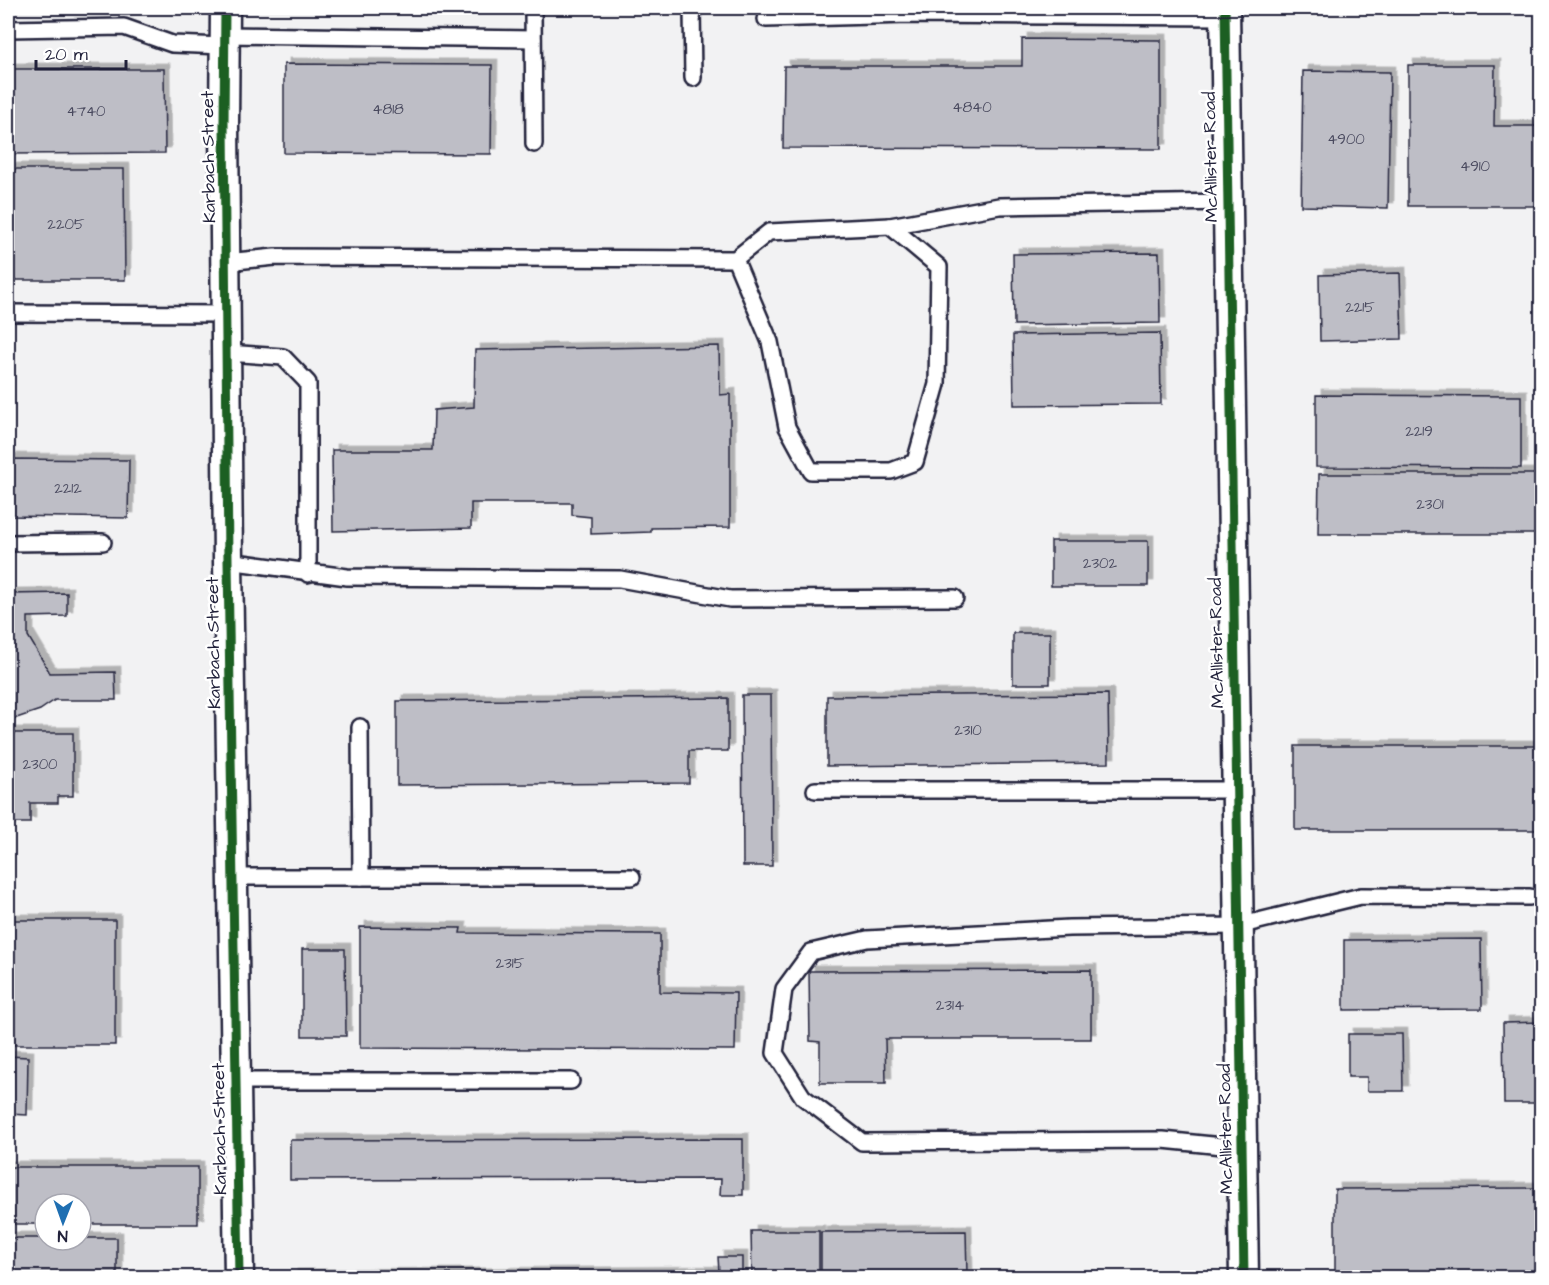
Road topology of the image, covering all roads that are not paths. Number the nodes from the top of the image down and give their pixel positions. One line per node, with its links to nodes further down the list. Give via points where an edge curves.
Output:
1 (533, 8): 8 (lane)
2 (692, 8): 9 (lane)
3 (962, 12): 4 (lane); 5 (lane)
4 (1225, 12): 11 (street, McAllister Road)
5 (766, 19)
6 (8, 29): 7 (lane, via 124,27 172,44)
7 (225, 29): 8 (lane); 14 (street, Karbach Street)
8 (534, 39): 10 (lane)
9 (693, 78)
10 (534, 144)
11 (1227, 202): 12 (lane, via 999,206); 25 (street, McAllister Road)
12 (890, 226): 13 (lane, via 769,232); 13 (lane, via 939,267 937,384 915,462 891,471 811,471 787,427 770,342)
13 (735, 259): 14 (lane, via 275,257)
14 (226, 262): 16 (street, Karbach Street)
15 (8, 313): 16 (lane)
16 (227, 314): 17 (street, Karbach Street)
17 (227, 353): 20 (street, Karbach Street); 21 (lane, via 283,357 308,382)
18 (103, 542): 19 (lane)
19 (8, 543)
20 (228, 561): 21 (lane); 26 (street, Karbach Street)
21 (308, 574): 22 (lane, via 620,579 730,599)
22 (955, 598)
23 (360, 727): 27 (lane)
24 (815, 789): 25 (lane)
25 (1236, 790): 30 (street, McAllister Road)
26 (232, 877): 27 (lane); 31 (street, Karbach Street)
27 (361, 877): 28 (lane)
28 (632, 877)
29 (1530, 897): 30 (lane, via 1361,896)
30 (1239, 926): 33 (street, McAllister Road); 33 (lane, via 1069,928 879,938 811,952 784,989 775,1053 803,1097 862,1142 1163,1140)
31 (235, 1081): 32 (lane); 34 (street, Karbach Street)
32 (572, 1081)
33 (1242, 1148): 35 (street, McAllister Road)
34 (239, 1278)
35 (1244, 1278)

